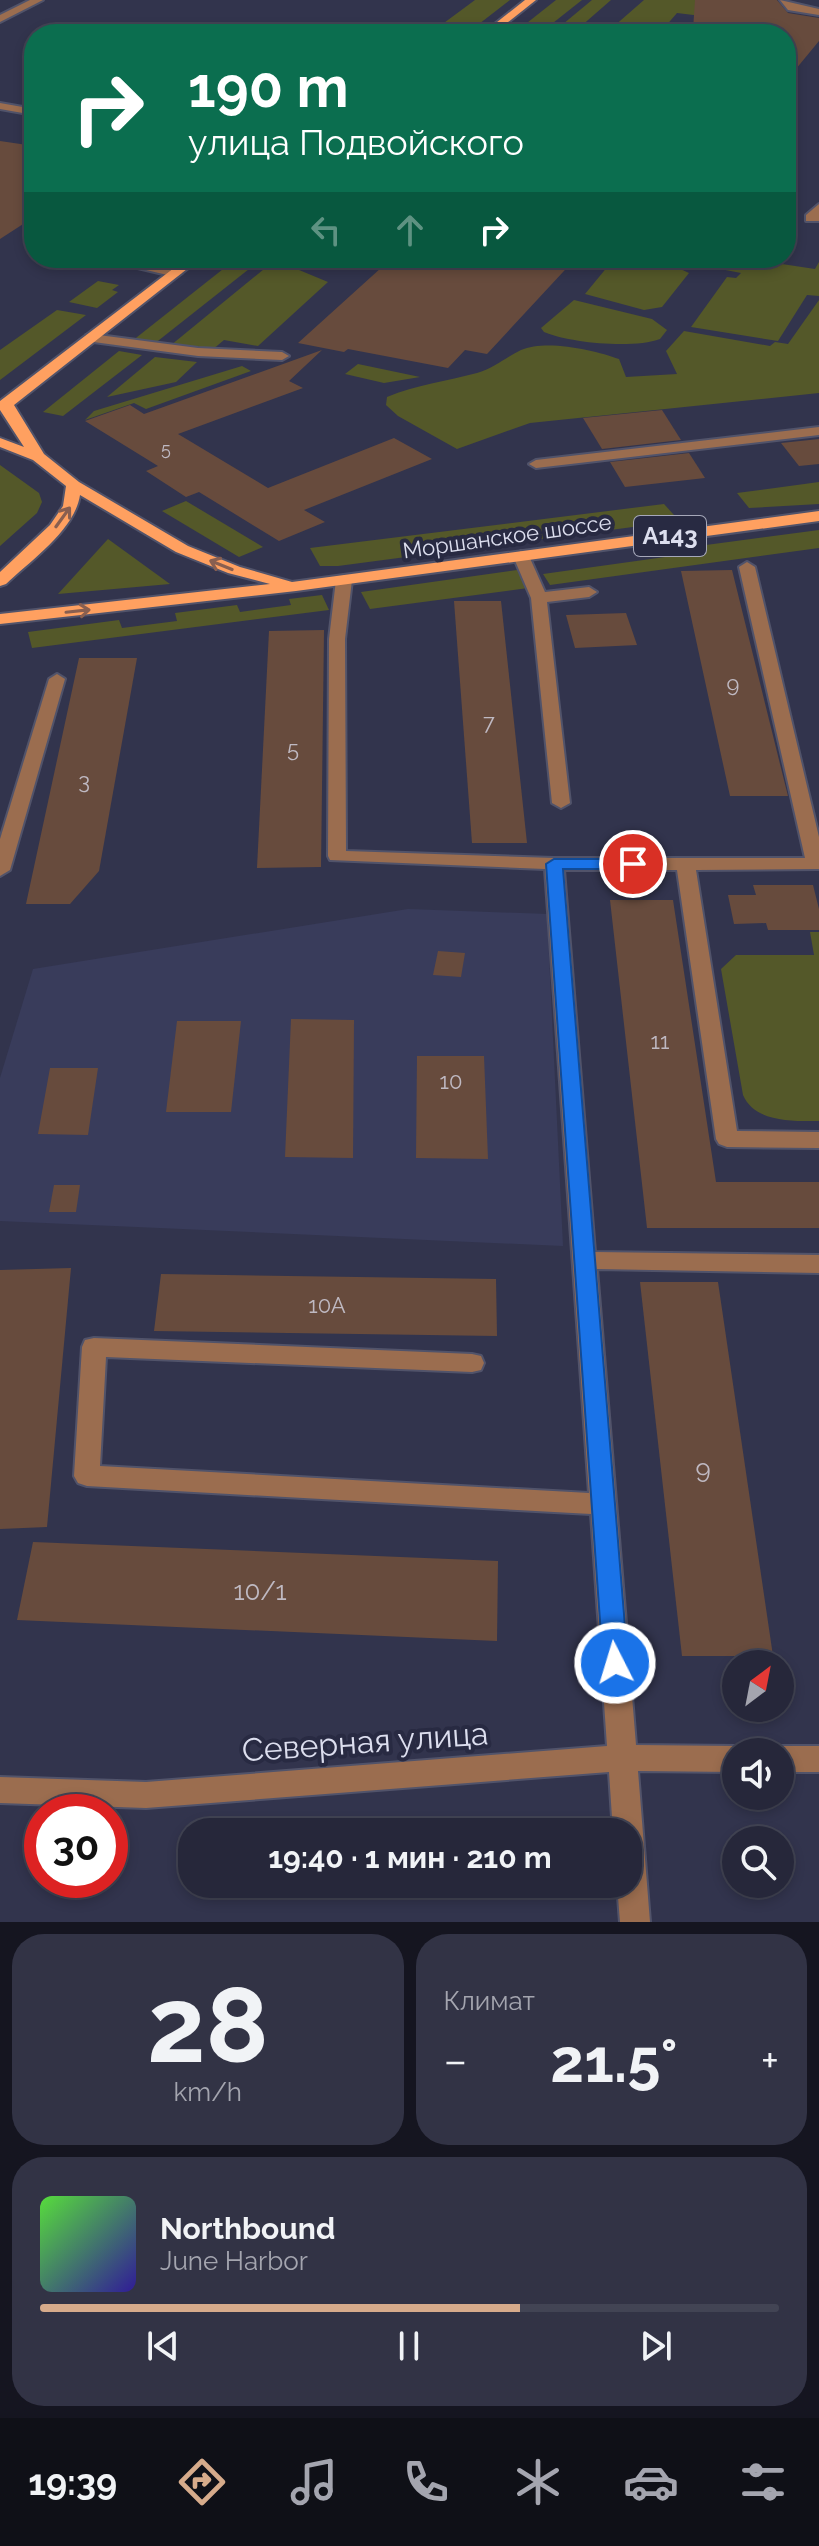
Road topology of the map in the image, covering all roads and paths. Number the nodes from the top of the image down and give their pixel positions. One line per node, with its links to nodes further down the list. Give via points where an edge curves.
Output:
1 (38, 0): 5 (street)
2 (531, 0): 6 (main road)
3 (785, 0): 4 (street, via 791,8)
4 (819, 12)
5 (0, 19)
6 (500, 24)
7 (0, 106): 8 (street)
8 (24, 110)
9 (819, 208): 10 (street, via 810,218)
10 (819, 217)
11 (151, 268): 13 (street)
12 (182, 268): 13 (main road)
13 (176, 273): 14 (main road)
14 (91, 338): 15 (street); 16 (main road)
15 (282, 356)
16 (3, 405): 19 (main road)
17 (819, 431): 20 (street)
18 (0, 442): 19 (main road)
19 (38, 457): 21 (main road)
20 (536, 464)
21 (74, 485): 26 (main road, one-way to 21, via 55,528 71,506); 27 (main road, А143, one-way to 21, via 182,549)
22 (819, 516): 23 (main road, Моршанское шоссе / А143)
23 (521, 556): 25 (main road, Моршанское шоссе / А143); 29 (street)
24 (747, 567): 34 (street, via 816,864)
25 (344, 580): 27 (main road, Моршанское шоссе / А143); 33 (street, via 337,639 337,856)
26 (0, 581)
27 (296, 586): 30 (main road, Моршанское шоссе, one-way to 27)
28 (589, 592): 29 (street)
29 (539, 598): 32 (street)
30 (0, 619)
31 (57, 679): 35 (street)
32 (561, 803)
33 (554, 864): 34 (street); 37 (street)
34 (686, 864): 36 (street, via 727,1139)
35 (0, 870)
36 (819, 1140)
37 (585, 1260): 38 (street); 40 (street)
38 (819, 1264)
39 (472, 1363): 40 (street, via 94,1347 87,1476)
40 (603, 1504): 41 (street)
41 (623, 1758): 42 (street, Северная улица); 45 (street, Северная улица, via 146,1795); 46 (street)
42 (722, 1759)
43 (794, 1759): 44 (street)
44 (819, 1759)
45 (0, 1790)
46 (635, 1922)

